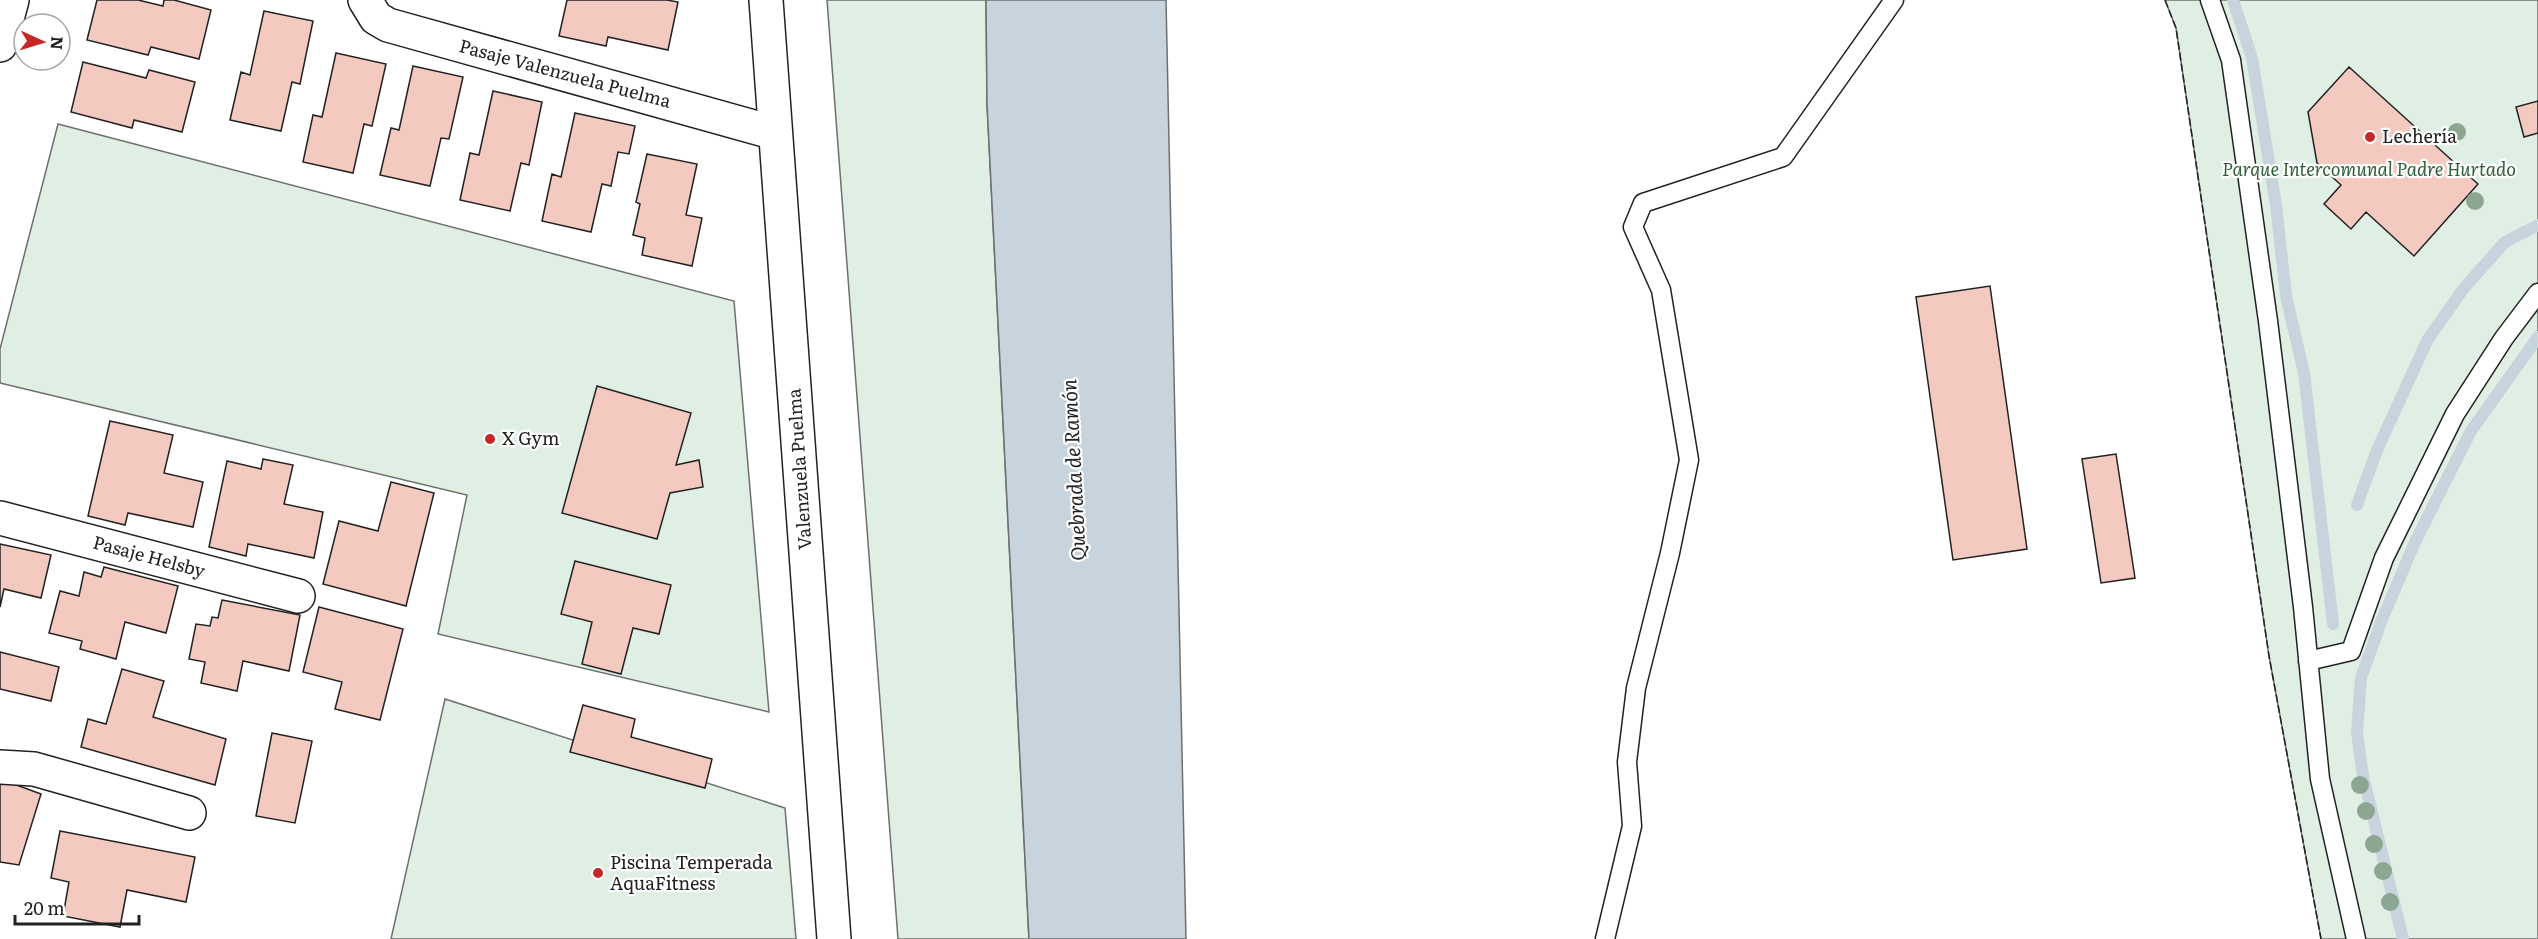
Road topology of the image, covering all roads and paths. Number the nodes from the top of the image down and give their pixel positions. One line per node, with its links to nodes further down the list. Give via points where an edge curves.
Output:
1 (12, 0): 6 (street)
2 (365, 0): 7 (street, Pasaje Valenzuela Puelma, via 376,18 388,25)
3 (766, 0): 7 (street, Valenzuela Puelma)
4 (1894, 0): 15 (lane, via 1783,157 1643,203 1633,227 1661,290 1689,460 1636,688 1627,762 1632,826)
5 (2210, 0): 11 (lane, via 2231,60 2268,321)
6 (0, 45)
7 (775, 133): 14 (street, Valenzuela Puelma)
8 (2538, 293): 11 (lane, via 2455,414 2384,558 2351,651)
9 (0, 518): 10 (street, Pasaje Helsby)
10 (298, 596)
11 (2308, 661): 16 (lane, via 2320,779)
12 (0, 767): 13 (street, via 34,769)
13 (189, 813)
14 (834, 939)
15 (1605, 939)
16 (2356, 939)

